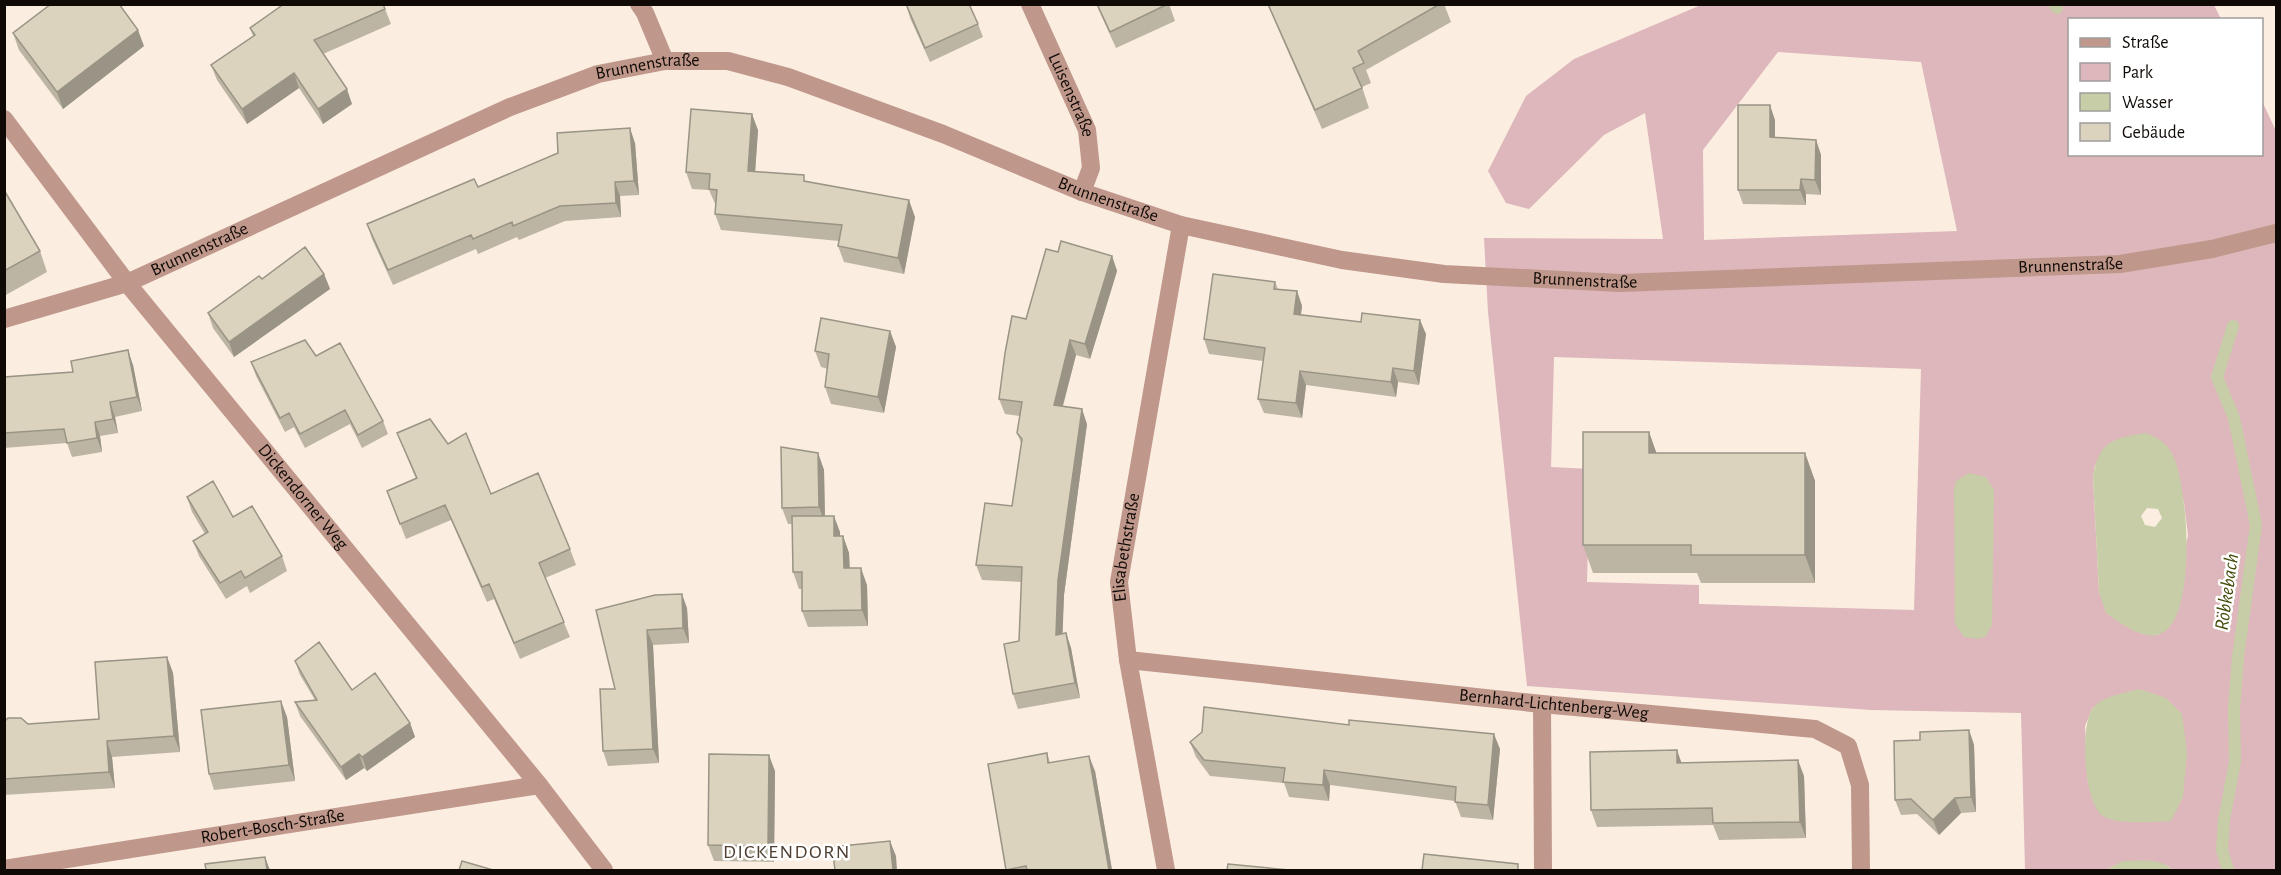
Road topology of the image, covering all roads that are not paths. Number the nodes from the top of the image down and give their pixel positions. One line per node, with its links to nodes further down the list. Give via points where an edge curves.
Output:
1 (639, 4): 3 (street)
2 (1030, 4): 5 (street, Luisenstraße, via 1087,130 1090,168)
3 (665, 61): 5 (street, Brunnenstraße, via 728,61 788,77 943,134); 8 (street, Brunnenstraße, via 598,74 510,107)
4 (4, 119): 8 (street, Dickendorner Weg)
5 (1082, 192): 6 (street, Brunnenstraße)
6 (1181, 225): 7 (street, Brunnenstraße, via 1342,260 1443,274 1620,283 2120,264 2212,249); 10 (street, Elisabethstraße, via 1119,582)
7 (2277, 233)
8 (127, 283): 9 (street, Brunnenstraße); 12 (street, Dickendorner Weg)
9 (4, 319)
10 (1128, 660): 11 (street, Bernhard-Lichtenberg-Weg); 15 (street, Elisabethstraße)
11 (1542, 704): 16 (street); 17 (street, Bernhard-Lichtenberg-Weg, via 1815,729 1848,746 1860,785)
12 (539, 785): 13 (street, Robert-Bosch-Straße); 14 (street, Dickendorner Weg)
13 (4, 869)
14 (604, 870)
15 (1166, 870)
16 (1543, 870)
17 (1861, 870)

